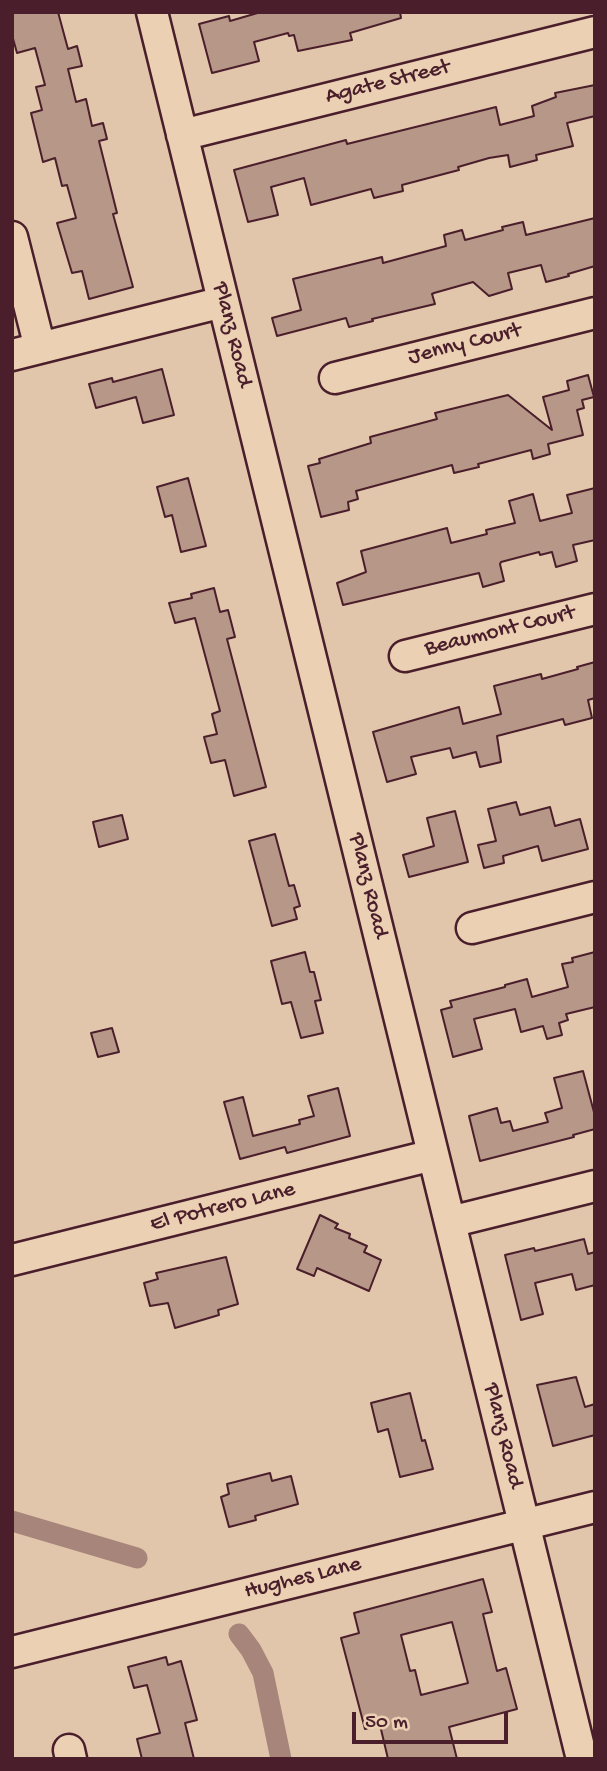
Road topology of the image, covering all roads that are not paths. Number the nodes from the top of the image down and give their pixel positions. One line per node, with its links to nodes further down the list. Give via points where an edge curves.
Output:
1 (152, 12): 3 (street, Planz Road)
2 (595, 32): 3 (street, Agate Street)
3 (182, 135): 5 (street, Planz Road)
4 (12, 237): 7 (street)
5 (223, 302): 7 (street); 13 (street, Planz Road)
6 (595, 313): 8 (street, Jenny Court)
7 (26, 351)
8 (335, 377)
9 (595, 609): 10 (street, Beaumont Court)
10 (405, 656)
11 (595, 897): 12 (street)
12 (472, 928)
13 (433, 1155): 15 (street, Planz Road); 16 (street, El Potrero Lane)
14 (595, 1186): 15 (street)
15 (450, 1222): 18 (street, Planz Road)
16 (12, 1260)
17 (595, 1507): 18 (street, Hughes Lane)
18 (524, 1524): 19 (street, Hughes Lane); 20 (street, Planz Road)
19 (12, 1652)
20 (582, 1759)

